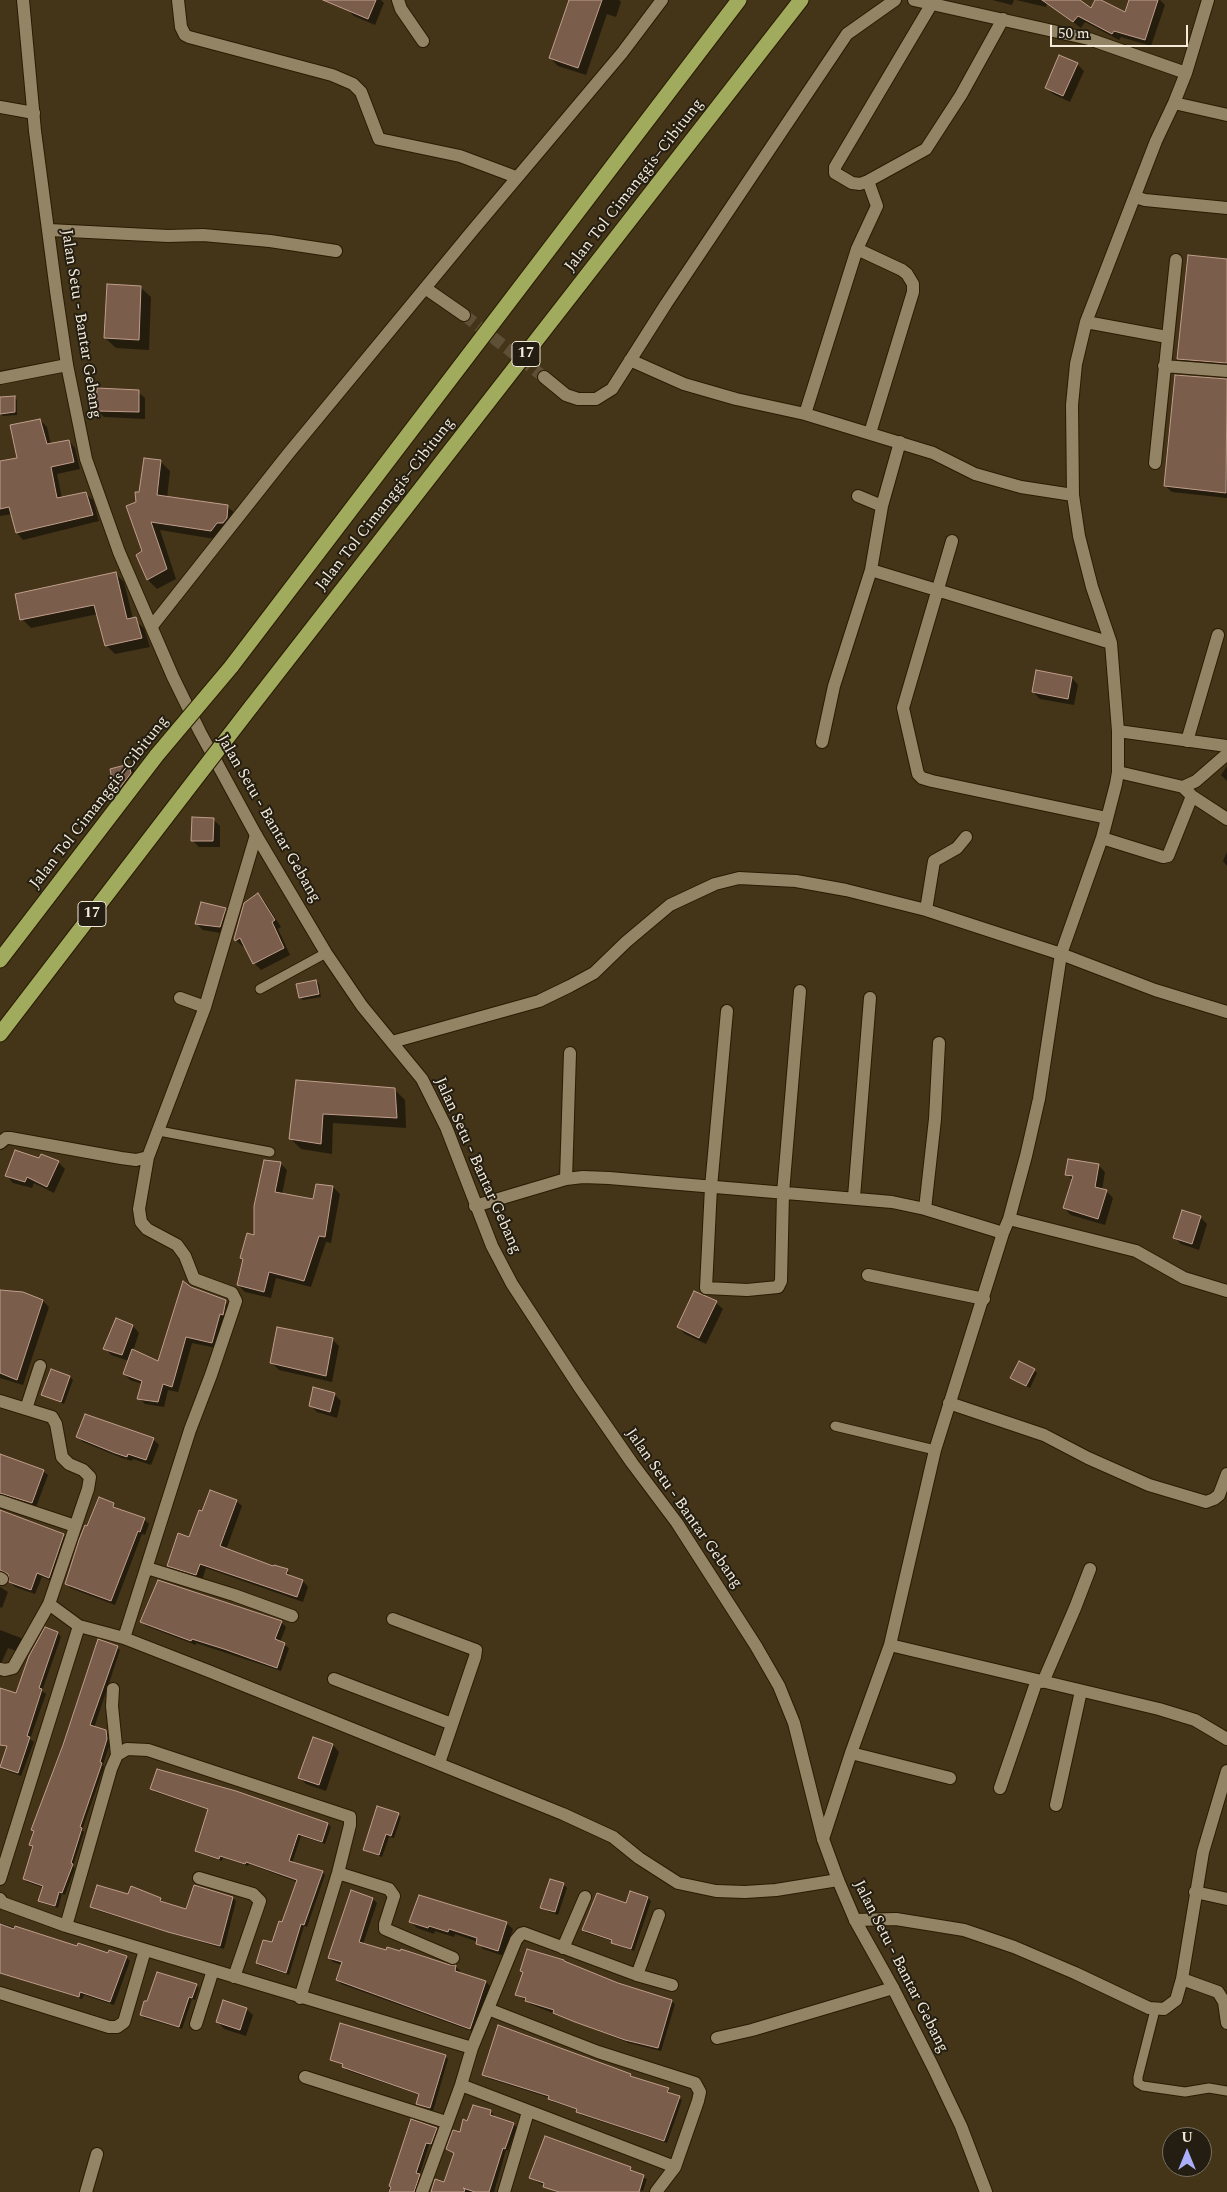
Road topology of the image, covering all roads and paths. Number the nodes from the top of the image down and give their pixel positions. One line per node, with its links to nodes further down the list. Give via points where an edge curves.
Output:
1 (23, 0): 16 (street, Jalan Setu - Bantar Gebang)
2 (178, 0): 18 (street, via 181,28 189,37 332,75 353,84 361,92 380,139 460,156)
3 (398, 0): 12 (street, via 401,10)
4 (662, 0): 18 (street, via 622,53)
5 (739, 0): 64 (highway, Jalan Tol Cimanggis–Cibitung, bridge, via 231,667 157,755)
6 (802, 0): 72 (highway, Jalan Tol Cimanggis–Cibitung / 17, bridge)
7 (895, 0): 30 (street, via 847,34)
8 (914, 0): 10 (street)
9 (1208, 0): 13 (street)
10 (932, 5): 11 (street); 19 (street, via 835,167 835,173 852,183)
11 (1003, 19): 13 (street, via 1089,39); 19 (street, via 961,95 926,149)
12 (423, 41)
13 (1186, 73): 14 (street)
14 (1174, 103): 17 (street); 20 (street)
15 (0, 107): 16 (street)
16 (34, 113): 22 (street, Jalan Setu - Bantar Gebang)
17 (1227, 115)
18 (516, 177): 26 (street)
19 (868, 181): 23 (street, via 877,206)
20 (1135, 198): 21 (street); 28 (street)
21 (1227, 208)
22 (49, 230): 24 (street, via 203,235); 31 (street, Jalan Setu - Bantar Gebang)
23 (857, 249): 36 (street); 37 (street, via 902,270 912,284)
24 (336, 251)
25 (1176, 260): 29 (street)
26 (425, 288): 27 (street); 46 (street)
27 (464, 315)
28 (1086, 322): 29 (street); 40 (street, via 1076,364 1072,405)
29 (1166, 337): 32 (street)
30 (630, 360): 34 (street, via 612,389 596,399 566,395); 36 (street, via 684,384)
31 (66, 365): 35 (street); 46 (street, Jalan Setu - Bantar Gebang, via 86,459 119,552)
32 (1164, 366): 33 (street); 39 (street)
33 (1227, 370)
34 (544, 377)
35 (0, 378)
36 (805, 414): 37 (street)
37 (870, 433): 38 (street)
38 (900, 442): 40 (street, via 933,453 975,474 1021,487); 42 (street)
39 (1155, 463)
40 (1073, 495): 48 (street, via 1092,588)
41 (858, 496): 42 (street)
42 (882, 506): 44 (street)
43 (952, 541): 45 (street)
44 (871, 570): 45 (street); 51 (street, via 834,686)
45 (938, 590): 48 (street); 56 (street, via 903,708 918,774 932,781)
46 (152, 626): 58 (street, Jalan Setu - Bantar Gebang, via 200,732)
47 (1218, 635): 50 (street)
48 (1111, 643): 49 (street)
49 (1118, 730): 50 (street); 54 (street)
50 (1187, 741): 52 (street)
51 (822, 742)
52 (1227, 746)
53 (1227, 754): 55 (street)
54 (1118, 772): 55 (street); 56 (street)
55 (1188, 792): 57 (street); 60 (street, via 1166,858)
56 (1107, 818): 60 (street)
57 (1227, 819)
58 (256, 835): 62 (street, Jalan Setu - Bantar Gebang); 69 (street)
59 (966, 837): 61 (street, via 957,848 934,862)
60 (1102, 838): 63 (street)
61 (926, 910): 63 (street); 73 (street, via 796,881 739,878 715,884 670,905 594,973 539,1001)
62 (326, 953): 65 (lane); 73 (street, Jalan Setu - Bantar Gebang, via 362,1006)
63 (1061, 954): 71 (street, via 1155,990); 86 (street, via 1039,1100)
64 (0, 960)
65 (260, 989)
66 (800, 992): 82 (street)
67 (180, 998): 69 (street)
68 (870, 998): 83 (street)
69 (206, 1007): 76 (street)
70 (727, 1011): 81 (street)
71 (1227, 1012)
72 (0, 1034)
73 (392, 1042): 84 (street, Jalan Setu - Bantar Gebang, via 422,1079 446,1127)
74 (939, 1043): 85 (street)
75 (570, 1053): 80 (street)
76 (159, 1131): 78 (lane); 79 (street)
77 (0, 1143): 79 (street, via 10,1138 121,1158 136,1160)
78 (270, 1152)
79 (148, 1157): 100 (street, via 141,1222 147,1229 177,1245 194,1279 232,1293 236,1301 190,1430)
80 (566, 1179): 81 (street, via 609,1178); 84 (street)
81 (711, 1187): 82 (street); 82 (street, via 707,1290 778,1288 781,1281)
82 (783, 1192): 83 (street)
83 (854, 1197): 85 (street)
84 (475, 1206): 122 (street, Jalan Setu - Bantar Gebang, via 512,1284 589,1401 677,1523 779,1686 794,1723)
85 (925, 1209): 87 (street)
86 (1009, 1219): 87 (street); 89 (street, via 1136,1251 1184,1278)
87 (1003, 1233): 90 (street)
88 (868, 1275): 90 (street)
89 (1227, 1291)
90 (984, 1299): 93 (street)
91 (40, 1366): 94 (street)
92 (0, 1401): 94 (street)
93 (949, 1403): 96 (street); 97 (street, via 1044,1434 1149,1485 1206,1502 1219,1495)
94 (26, 1409): 99 (street, via 52,1417 62,1457 90,1477)
95 (835, 1426): 96 (lane)
96 (935, 1450): 107 (street)
97 (1227, 1474)
98 (0, 1501): 99 (street)
99 (75, 1526): 102 (street)
100 (147, 1568): 103 (street); 106 (street)
101 (1090, 1569): 110 (street)
102 (49, 1604): 105 (street); 108 (street, via 13,1668)
103 (292, 1616)
104 (393, 1620): 113 (street, via 476,1650)
105 (79, 1626): 106 (street); 125 (street)
106 (124, 1638): 117 (street)
107 (890, 1645): 110 (street); 115 (street)
108 (0, 1669)
109 (334, 1679): 113 (street)
110 (1040, 1681): 112 (street); 120 (street)
111 (113, 1689): 116 (street)
112 (1081, 1691): 114 (street, via 1159,1708 1195,1720); 121 (street)
113 (452, 1724): 117 (street)
114 (1227, 1739)
115 (850, 1752): 119 (street); 122 (street)
116 (117, 1755): 123 (street, via 127,1749 148,1750 349,1815 350,1825); 133 (street)
117 (439, 1763): 126 (street, via 613,1837 662,1874 694,1888 760,1891)
118 (1227, 1772): 127 (street, via 1203,1852)
119 (950, 1778)
120 (1000, 1788)
121 (1056, 1805)
122 (823, 1839): 126 (street, Jalan Setu - Bantar Gebang)
123 (338, 1873): 136 (street, via 390,1890 394,1896 385,1924 387,1931); 144 (street)
124 (199, 1878): 139 (street, via 253,1894 260,1901)
125 (0, 1879)
126 (838, 1880): 132 (street, Jalan Setu - Bantar Gebang)
127 (1195, 1892): 130 (street); 140 (street)
128 (585, 1897): 134 (street)
129 (0, 1899): 133 (street, via 3,1903)
130 (1227, 1899)
131 (659, 1915): 138 (street)
132 (855, 1920): 142 (street, Jalan Setu - Bantar Gebang); 146 (street, via 896,1919 964,1930 1023,1951)
133 (66, 1926): 135 (street)
134 (563, 1948): 138 (street); 145 (street, via 520,1934)
135 (145, 1950): 137 (street); 143 (street, via 124,2022 117,2026)
136 (453, 1958)
137 (213, 1970): 139 (street); 148 (street)
138 (637, 1975): 141 (street)
139 (234, 1977): 144 (street)
140 (1182, 1979): 146 (street, via 1176,2000 1168,2007); 147 (street, via 1218,1992 1224,2002)
141 (672, 1985)
142 (893, 1988): 149 (street); 162 (street, Jalan Setu - Bantar Gebang, via 961,2126)
143 (0, 1993)
144 (300, 1998): 150 (street)
145 (488, 2009): 150 (street); 157 (street, via 598,2052 696,2083 700,2092 698,2101)
146 (1155, 2010): 153 (lane, via 1138,2083 1185,2092 1209,2088)
147 (1227, 2022)
148 (196, 2024)
149 (717, 2038)
150 (472, 2048): 152 (street)
151 (305, 2077): 155 (street)
152 (461, 2085): 154 (street); 155 (street)
153 (1227, 2091)
154 (528, 2112): 157 (street); 158 (street)
155 (446, 2122): 160 (street)
156 (97, 2154): 159 (street)
157 (675, 2167): 161 (street)
158 (506, 2191)
159 (86, 2192)
160 (422, 2192)
161 (656, 2192)
162 (986, 2192)

